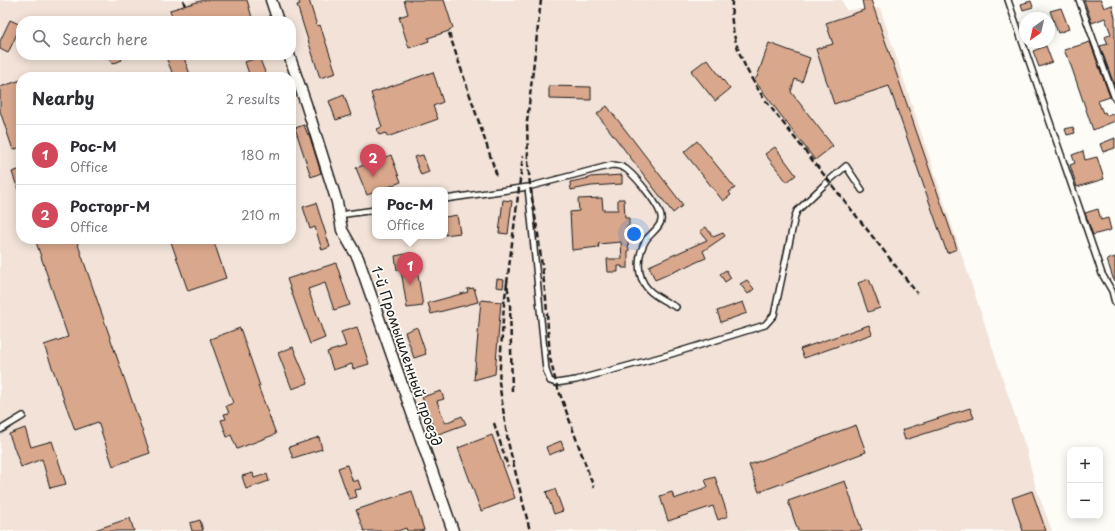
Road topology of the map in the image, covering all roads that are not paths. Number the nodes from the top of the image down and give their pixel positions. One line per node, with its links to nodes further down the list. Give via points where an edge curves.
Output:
1 (271, 0): 4 (street)
2 (1008, 0): 14 (lane, via 1102,274)
3 (1080, 0): 8 (lane)
4 (276, 16)
5 (291, 60): 6 (street, 1-й Промышленный проезд)
6 (295, 72)
7 (296, 75): 13 (street, 1-й Промышленный проезд, via 335,194)
8 (1115, 98)
9 (528, 187): 10 (lane, via 546,370 550,381 556,383 668,355 765,325 774,315 797,211 846,166); 11 (lane); 16 (lane, via 612,165 619,165 625,169 647,192 662,216 660,224 642,248 639,264 642,280 648,289)
10 (862, 190)
11 (448, 199)
12 (372, 210): 13 (lane)
13 (339, 215): 19 (street, 1-й Промышленный проезд, via 345,236 358,258)
14 (1113, 292): 15 (lane)
15 (1115, 303)
16 (676, 308)
17 (23, 416): 18 (lane)
18 (0, 430)
19 (453, 531)

